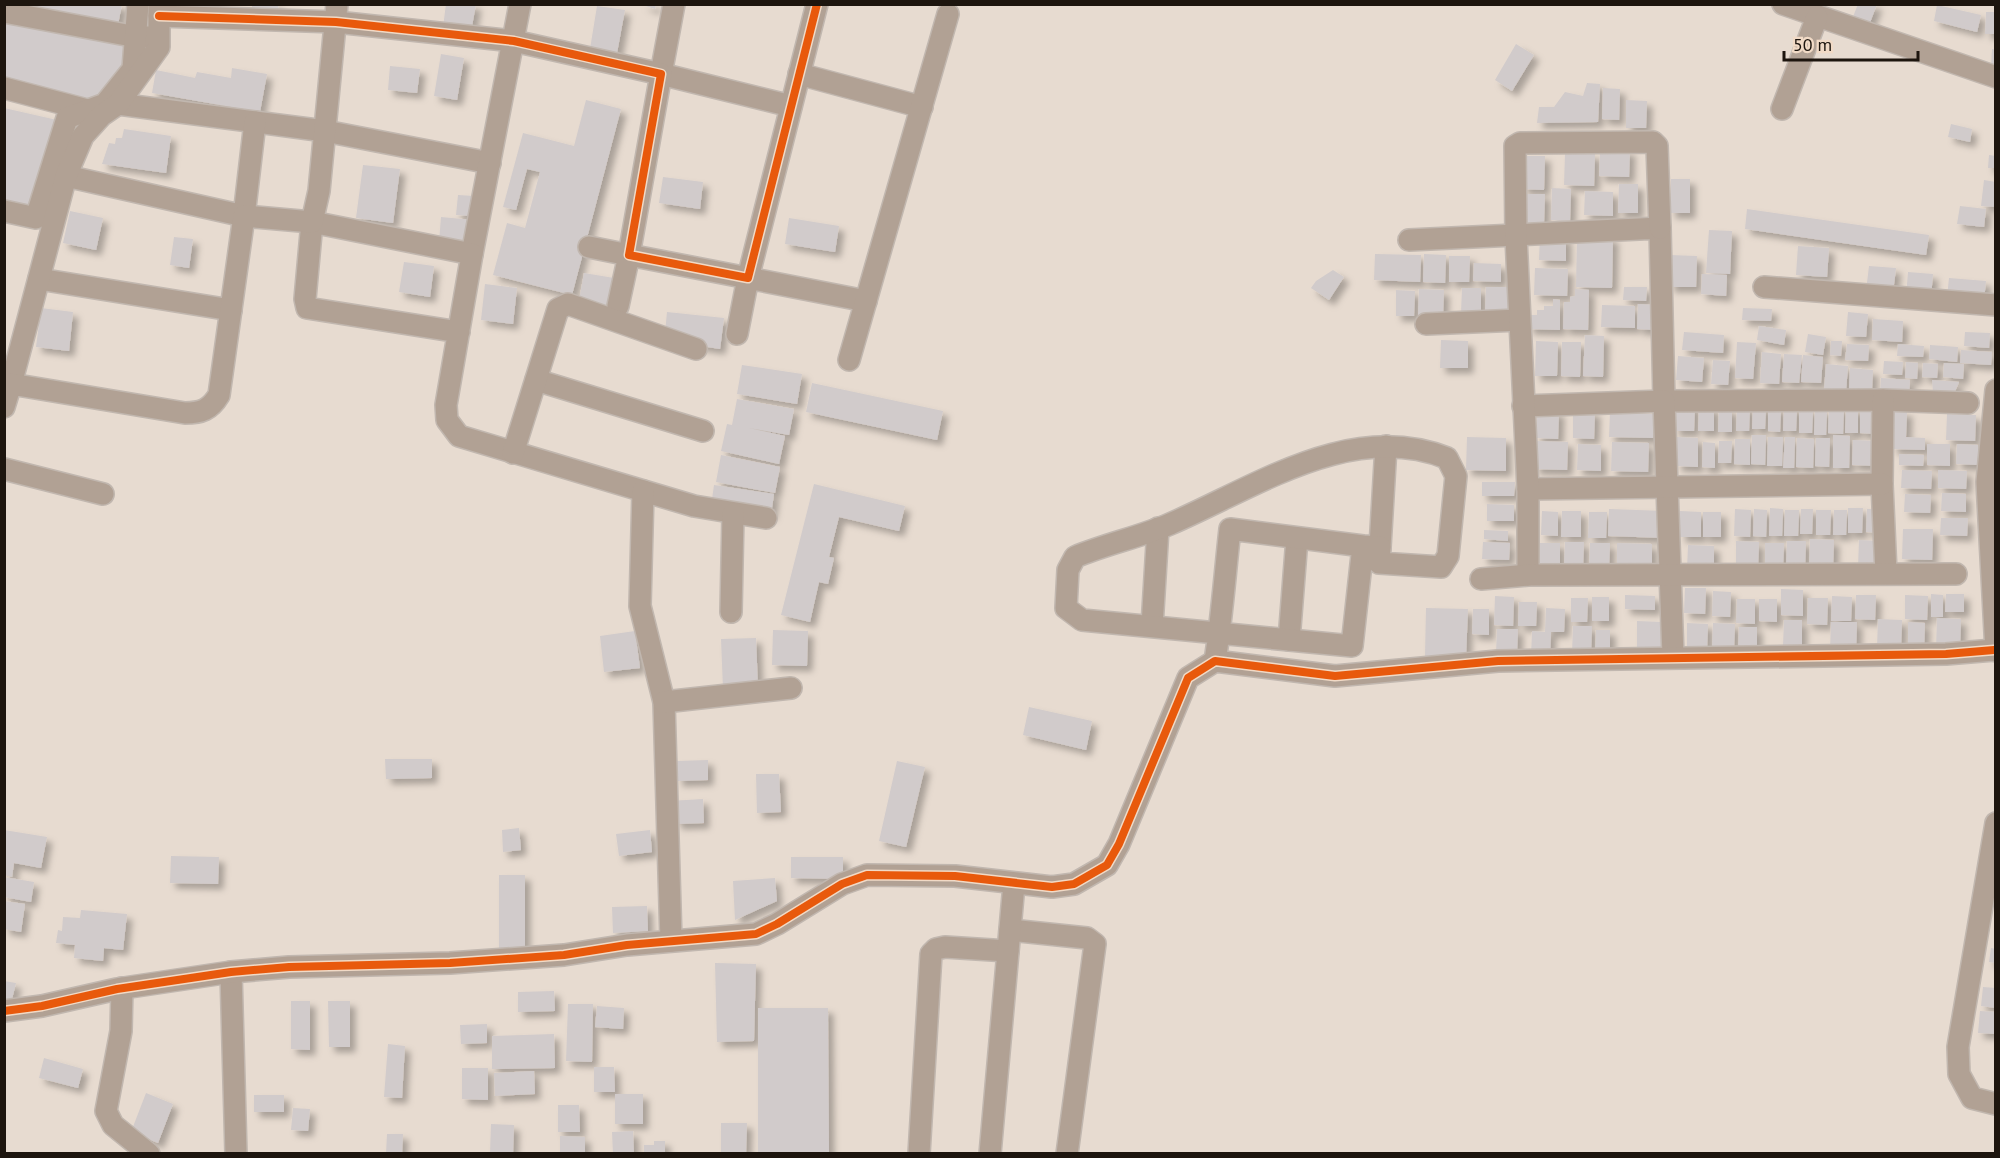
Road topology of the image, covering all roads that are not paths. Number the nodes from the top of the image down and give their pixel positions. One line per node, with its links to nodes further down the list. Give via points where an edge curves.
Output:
1 (138, 4): 11 (street)
2 (520, 4): 13 (street)
3 (674, 4): 14 (street)
4 (817, 4): 15 (street)
5 (1783, 4): 10 (street)
6 (159, 10): 8 (street); 12 (street)
7 (4, 12): 11 (street)
8 (337, 13): 13 (street); 23 (street)
9 (948, 14): 19 (street)
10 (1817, 17): 16 (street); 21 (street)
11 (137, 37): 12 (street); 20 (street, via 133,69)
12 (159, 38): 20 (street, via 159,47)
13 (514, 41): 14 (street); 24 (street)
14 (661, 74): 18 (street); 34 (street)
15 (799, 74): 18 (street); 19 (street)
16 (1995, 78)
17 (4, 88): 20 (street)
18 (791, 105): 35 (street)
19 (922, 107): 38 (street)
20 (102, 109): 22 (street); 25 (street, via 83,136); 26 (street, via 67,118 36,218)
21 (1782, 109)
22 (255, 123): 23 (street); 27 (street)
23 (325, 131): 24 (street); 28 (street)
24 (490, 163): 33 (street)
25 (66, 176): 27 (street); 36 (street)
26 (4, 212)
27 (244, 216): 28 (street); 41 (street)
28 (312, 222): 33 (street); 44 (street, via 304,298 307,308)
29 (1660, 228): 30 (street); 30 (street, via 1656,143 1520,142 1514,151); 52 (street)
30 (1516, 237): 31 (street); 42 (street)
31 (1409, 240)
32 (589, 247): 34 (street)
33 (472, 254): 44 (street)
34 (629, 255): 35 (street); 40 (street)
35 (748, 278): 38 (street); 45 (street)
36 (39, 279): 41 (street); 49 (street)
37 (1764, 287): 39 (street)
38 (866, 301): 47 (street)
39 (1995, 304)
40 (618, 306)
41 (231, 310): 49 (street, via 219,395 201,413 153,409)
42 (1519, 320): 43 (street); 54 (street)
43 (1426, 324)
44 (459, 332): 58 (street, via 447,405 450,428 459,436)
45 (736, 334)
46 (696, 349): 48 (street, via 562,305)
47 (849, 360)
48 (536, 380): 56 (street); 58 (street)
49 (8, 383): 55 (street)
50 (1995, 390): 82 (street, via 1987,482)
51 (1883, 400): 52 (street); 53 (street); 60 (street)
52 (1664, 401): 54 (street); 61 (street)
53 (1968, 403)
54 (1523, 406): 62 (street)
55 (4, 407)
56 (703, 431)
57 (1386, 446): 65 (street, via 1315,459); 71 (street); 71 (street, via 1447,458 1456,476 1448,556 1441,567 1379,563)
58 (513, 453): 63 (street)
59 (4, 469): 64 (street)
60 (1882, 484): 61 (street); 72 (street)
61 (1668, 486): 62 (street); 75 (street)
62 (1528, 489): 74 (street)
63 (644, 491): 66 (street); 87 (street, via 640,606)
64 (103, 494)
65 (1212, 503): 68 (street); 69 (street)
66 (733, 514): 67 (street); 77 (street)
67 (766, 518)
68 (1158, 528): 78 (street); 78 (street, via 1075,557 1068,570 1066,608 1082,620)
69 (1230, 529): 70 (street); 79 (street)
70 (1298, 538): 71 (street); 80 (street)
71 (1371, 547): 81 (street)
72 (1886, 573): 73 (street); 75 (street)
73 (1956, 573)
74 (1528, 575): 75 (street); 76 (street)
75 (1672, 576): 83 (street)
76 (1481, 579)
77 (731, 612)
78 (1152, 626): 79 (street)
79 (1219, 632): 80 (street); 84 (street)
80 (1289, 640): 81 (street)
81 (1352, 646): 85 (street)
82 (1995, 651): 83 (street)
83 (1673, 656): 85 (street, via 1498,661)
84 (1215, 661): 85 (street); 89 (street, via 1188,678 1107,865 1074,884)
85 (1343, 676)
86 (791, 688): 87 (street)
87 (664, 702): 91 (street)
88 (1995, 823): 96 (street, via 1958,1047 1959,1074 1972,1098)
89 (1014, 884): 90 (street); 91 (street, via 955,876 867,875 842,884 756,934)
90 (1010, 930): 92 (street); 101 (street, via 1087,938 1095,944)
91 (671, 940): 93 (street, via 564,955)
92 (1008, 951): 99 (street, via 945,947 931,954); 100 (street)
93 (231, 972): 94 (street); 98 (street)
94 (122, 988): 95 (street); 97 (street, via 121,1031 106,1111 113,1125)
95 (4, 1011)
96 (1995, 1104)
97 (149, 1154)
98 (236, 1154)
99 (919, 1154)
100 (990, 1154)
101 (1067, 1154)

